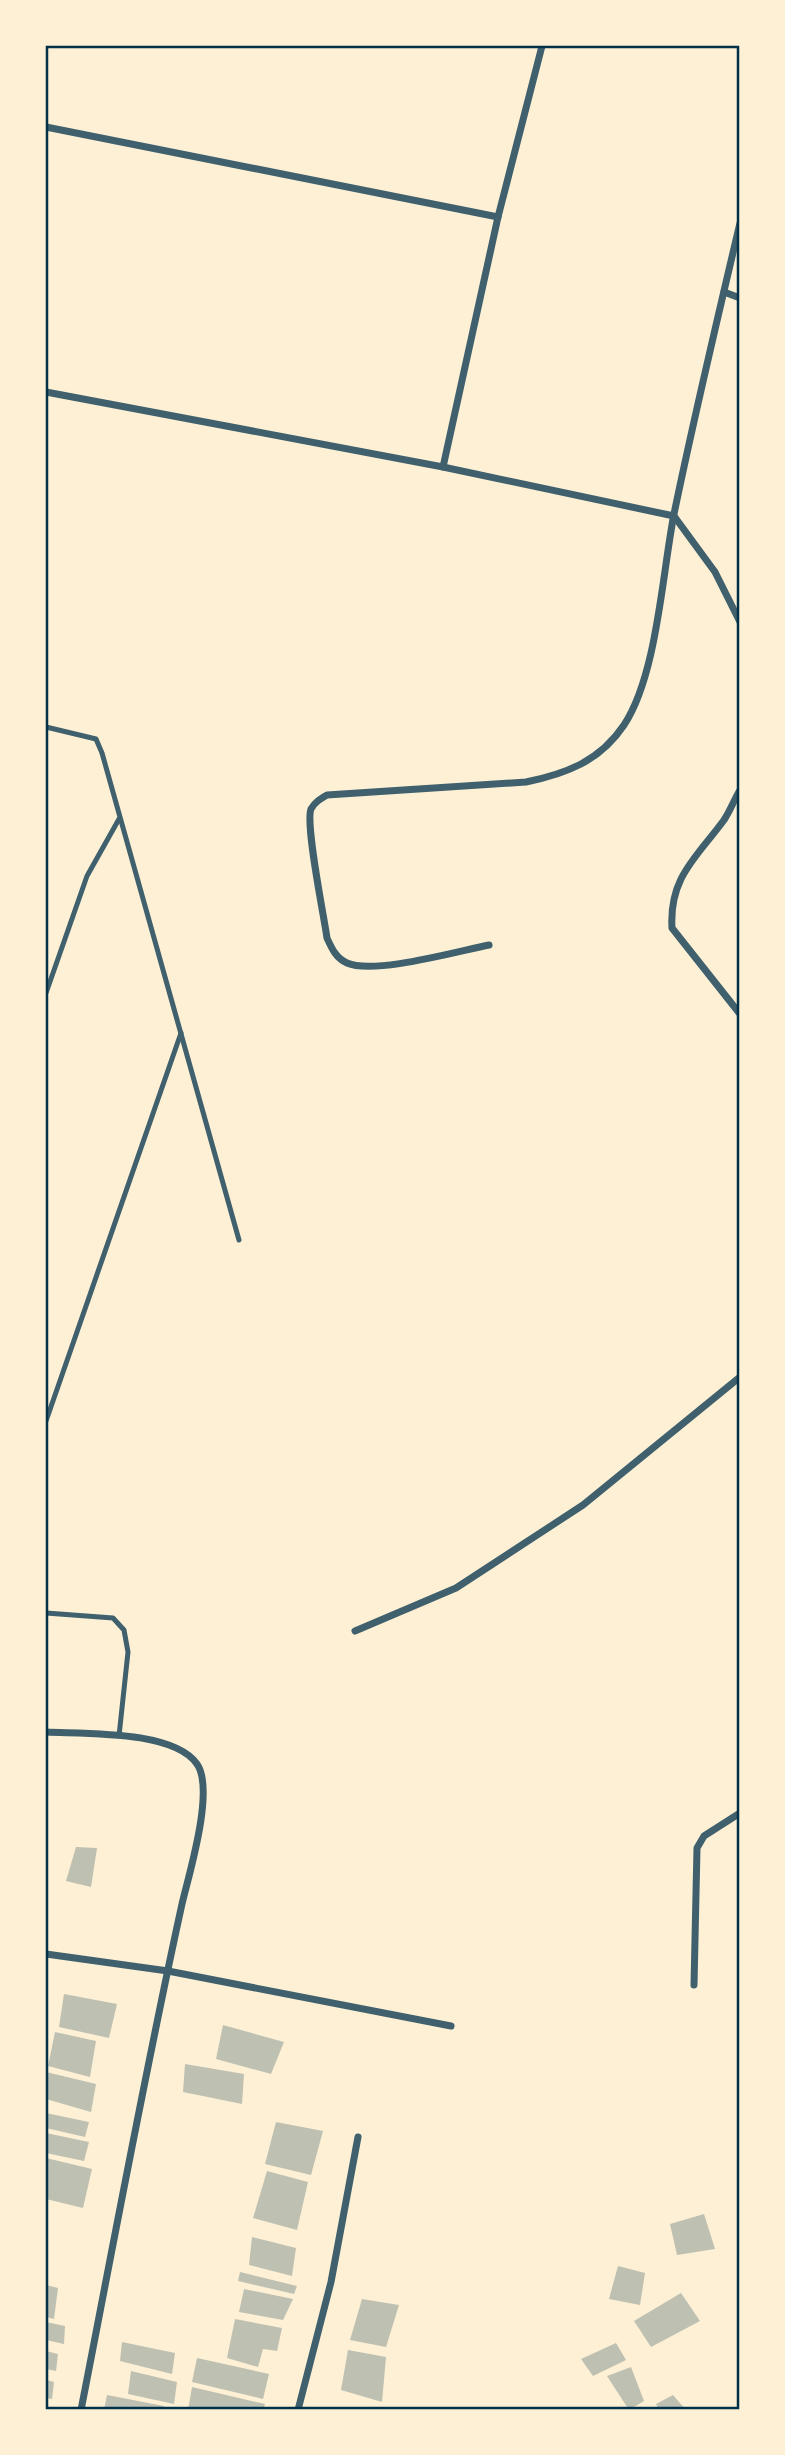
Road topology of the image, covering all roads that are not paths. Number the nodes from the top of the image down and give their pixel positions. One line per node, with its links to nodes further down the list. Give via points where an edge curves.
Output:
1 (542, 46): 3 (street)
2 (46, 127): 3 (street)
3 (498, 217): 8 (street)
4 (740, 223): 5 (street)
5 (724, 292): 6 (street); 9 (street)
6 (740, 298)
7 (46, 392): 8 (street)
8 (443, 467): 9 (street)
9 (674, 516): 10 (street, via 715,572); 14 (street, via 648,666 625,724 605,749 581,766 526,782 327,795 311,809 310,828 333,953 363,967)
10 (740, 622)
11 (46, 727): 13 (lane, via 96,739)
12 (740, 790): 16 (street, via 725,818 687,865 671,910 677,936)
13 (120, 819): 15 (lane, via 87,876); 17 (lane)
14 (489, 945)
15 (46, 993)
16 (740, 1014)
17 (181, 1033): 18 (lane); 20 (lane)
18 (239, 1240)
19 (740, 1377): 22 (street, via 583,1506 456,1588)
20 (46, 1422)
21 (46, 1613): 24 (lane, via 113,1618 124,1630 128,1652)
22 (355, 1631)
23 (46, 1732): 24 (street)
24 (119, 1736): 27 (street, via 160,1742 183,1751 198,1765 205,1783)
25 (740, 1813): 28 (street, via 704,1836 697,1849)
26 (46, 1954): 27 (street)
27 (168, 1970): 29 (street); 31 (street)
28 (694, 1984)
29 (451, 2026)
30 (358, 2137): 32 (street, via 331,2282)
31 (81, 2410)
32 (298, 2410)

